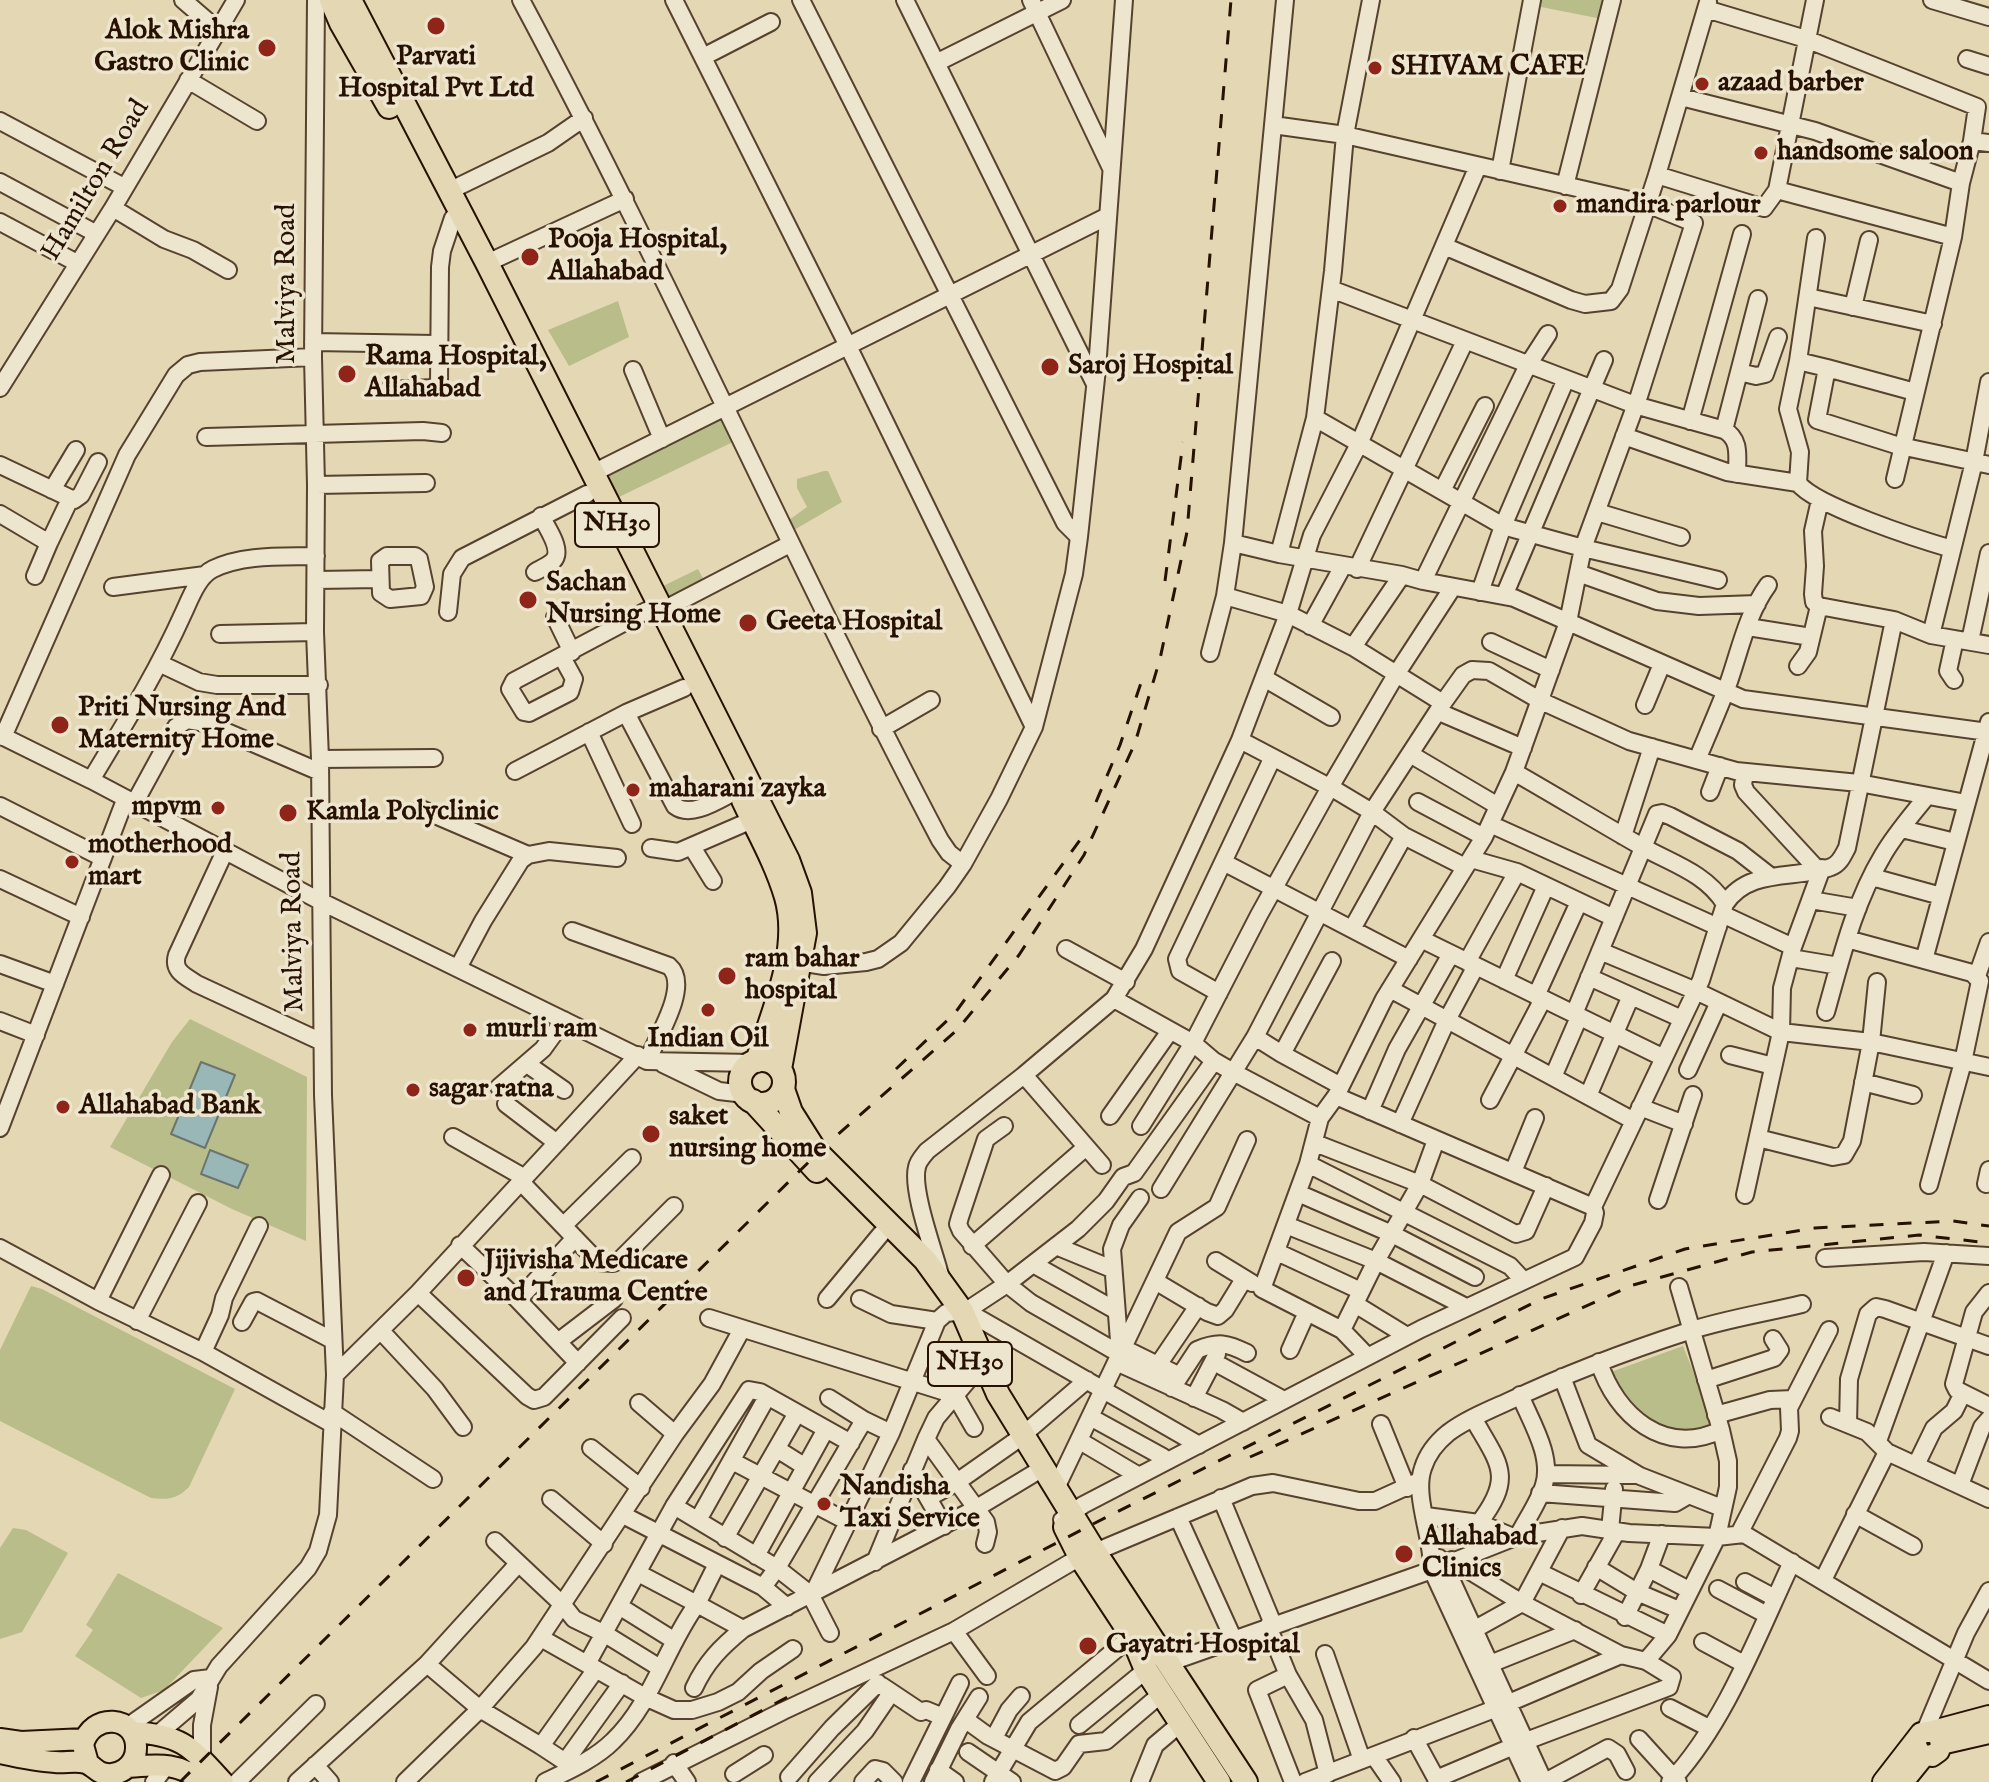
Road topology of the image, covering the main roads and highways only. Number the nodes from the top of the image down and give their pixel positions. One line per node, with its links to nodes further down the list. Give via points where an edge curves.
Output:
1 (331, 0): 3 (highway, NH30, via 453,218)
2 (350, 0): 3 (highway, NH30, via 487,263)
3 (589, 484): 4 (highway, NH30)
4 (654, 611): 5 (highway, NH30, via 684,688 787,900); 5 (highway, NH30, via 788,860 805,933)
5 (794, 961): 6 (highway, NH30); 7 (highway, NH30)
6 (754, 1062): 7 (highway, via 772,1062); 8 (highway, NH30, via 742,1074 741,1085)
7 (782, 1079): 8 (highway, via 777,1098 768,1103); 9 (highway, NH30, via 791,1112 815,1150 925,1260 943,1284)
8 (749, 1098): 9 (highway, NH30, via 926,1279)
9 (953, 1314): 10 (highway, NH30); 10 (highway, NH30, via 974,1373)
10 (1019, 1438): 11 (highway, NH30, via 1033,1474); 11 (highway, NH30, via 1056,1488)
11 (1066, 1517): 12 (highway, NH30)
12 (1088, 1554): 13 (highway, NH30); 13 (highway, NH30)
13 (1156, 1674): 26 (highway, NH30); 27 (highway); 28 (highway, NH30)
14 (1989, 1716): 19 (main road)
15 (129, 1730): 18 (main road, via 103,1722); 22 (main road, via 136,1750); 25 (main road, via 186,1744)
16 (1989, 1733): 19 (main road)
17 (0, 1739): 18 (main road)
18 (85, 1739): 21 (main road)
19 (1928, 1741): 29 (main road); 30 (main road)
20 (0, 1753): 21 (main road)
21 (88, 1763): 22 (main road, via 110,1774)
22 (128, 1767): 23 (main road)
23 (160, 1774): 24 (main road, via 188,1771)
24 (201, 1782)
25 (223, 1782)
26 (1219, 1782)
27 (1230, 1782)
28 (1246, 1782)
29 (1883, 1782)
30 (1903, 1782)

